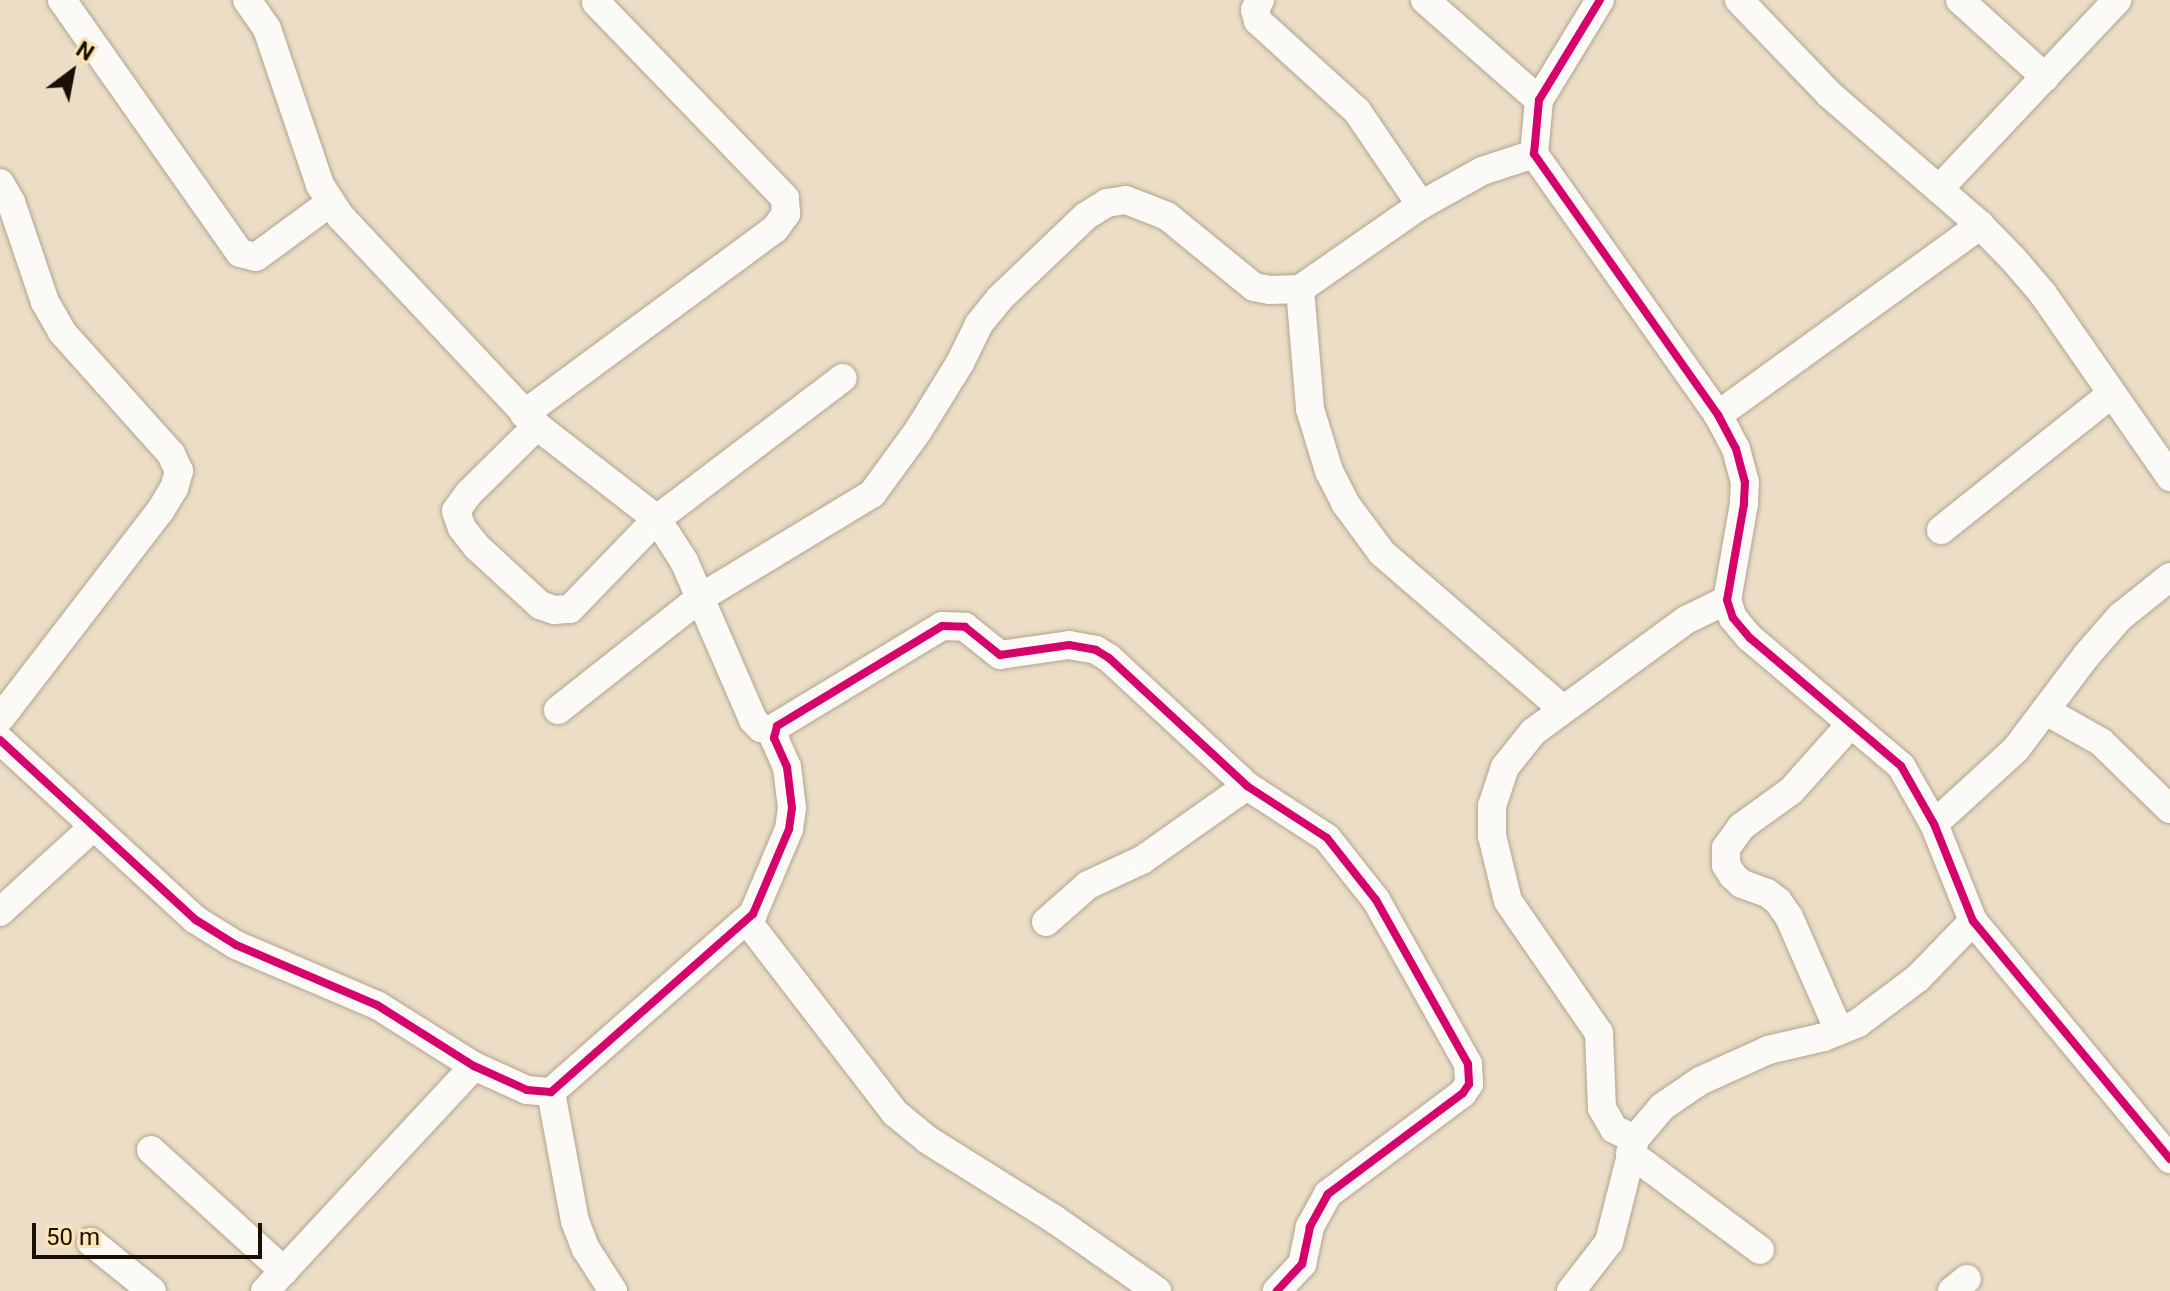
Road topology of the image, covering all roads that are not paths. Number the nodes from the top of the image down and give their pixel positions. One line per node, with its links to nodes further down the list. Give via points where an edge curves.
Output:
1 (62, 0): 15 (street, via 240,253 256,257)
2 (247, 0): 15 (street, via 267,29 303,143)
3 (1260, 0): 16 (street, via 1255,10 1258,21 1357,111)
4 (1425, 0): 11 (street)
5 (1600, 0): 11 (street)
6 (1739, 0): 14 (street, via 1829,94)
7 (1960, 0): 10 (street)
8 (2117, 0): 10 (street)
9 (596, 2): 22 (street, via 785,198 786,214 775,229)
10 (2045, 77): 14 (street)
11 (1539, 100): 12 (street)
12 (1534, 154): 16 (street, via 1482,171); 21 (street)
13 (0, 183): 32 (street, via 45,302 62,332 171,454 179,471 160,511)
14 (1939, 189): 17 (street)
15 (331, 202): 22 (street)
16 (1421, 205): 18 (street)
17 (1980, 225): 20 (street, via 2043,294); 21 (street)
18 (1300, 289): 27 (street, via 1254,287 1167,216 1126,200 1107,203 1086,216 999,299 918,431 872,494); 29 (street, via 1310,409 1345,503 1382,553)
19 (843, 378): 24 (street)
20 (2110, 395): 23 (street); 25 (street)
21 (1718, 415): 28 (street, via 1745,482)
22 (530, 420): 24 (street); 24 (street, via 456,511 477,547 540,605 570,609)
23 (2170, 477)
24 (657, 519): 27 (street)
25 (1941, 530)
26 (2170, 577): 31 (street, via 2120,617)
27 (700, 598): 30 (street); 34 (street, via 753,720)
28 (1727, 600): 29 (street, via 1686,620); 33 (street, via 1733,618 1750,638)
29 (1563, 709): 47 (street, via 1533,732 1505,767 1492,806 1492,836 1500,879 1518,920 1599,1033 1602,1108 1607,1121)
30 (558, 710)
31 (2046, 711): 37 (street, via 2101,742); 38 (street, via 2016,749)
32 (0, 719)
33 (1850, 725): 38 (street, via 1901,766); 44 (street, via 1791,791 1741,827 1726,848 1726,865 1733,876 1767,893 1789,917)
34 (774, 731): 36 (street, via 923,634 953,624 965,627 1000,655 1069,645 1096,650); 42 (street, via 791,785 791,818)
35 (0, 740): 39 (street)
36 (1247, 786): 43 (street, via 1142,860 1088,885); 56 (street, via 1327,838 1352,869 1376,900 1470,1073 1463,1093 1328,1194 1313,1218 1302,1264)
37 (2170, 809)
38 (1934, 824): 41 (street)
39 (93, 827): 40 (street); 45 (street, via 196,920 236,945 377,1005)
40 (0, 912)
41 (1973, 921): 44 (street, via 1888,1003); 49 (street)
42 (748, 922): 46 (street); 55 (street, via 895,1113)
43 (1046, 922)
44 (1839, 1031): 47 (street, via 1768,1050 1700,1081 1662,1107)
45 (474, 1066): 46 (street, via 527,1090); 52 (street)
46 (551, 1092): 54 (street, via 575,1221)
47 (1632, 1146): 51 (street); 57 (street, via 1617,1225)
48 (151, 1150): 52 (street)
49 (2170, 1159)
50 (91, 1242): 53 (street)
51 (1760, 1250)
52 (275, 1281)
53 (152, 1291)
54 (613, 1291)
55 (1157, 1291)
56 (1277, 1291)
57 (1571, 1291)

